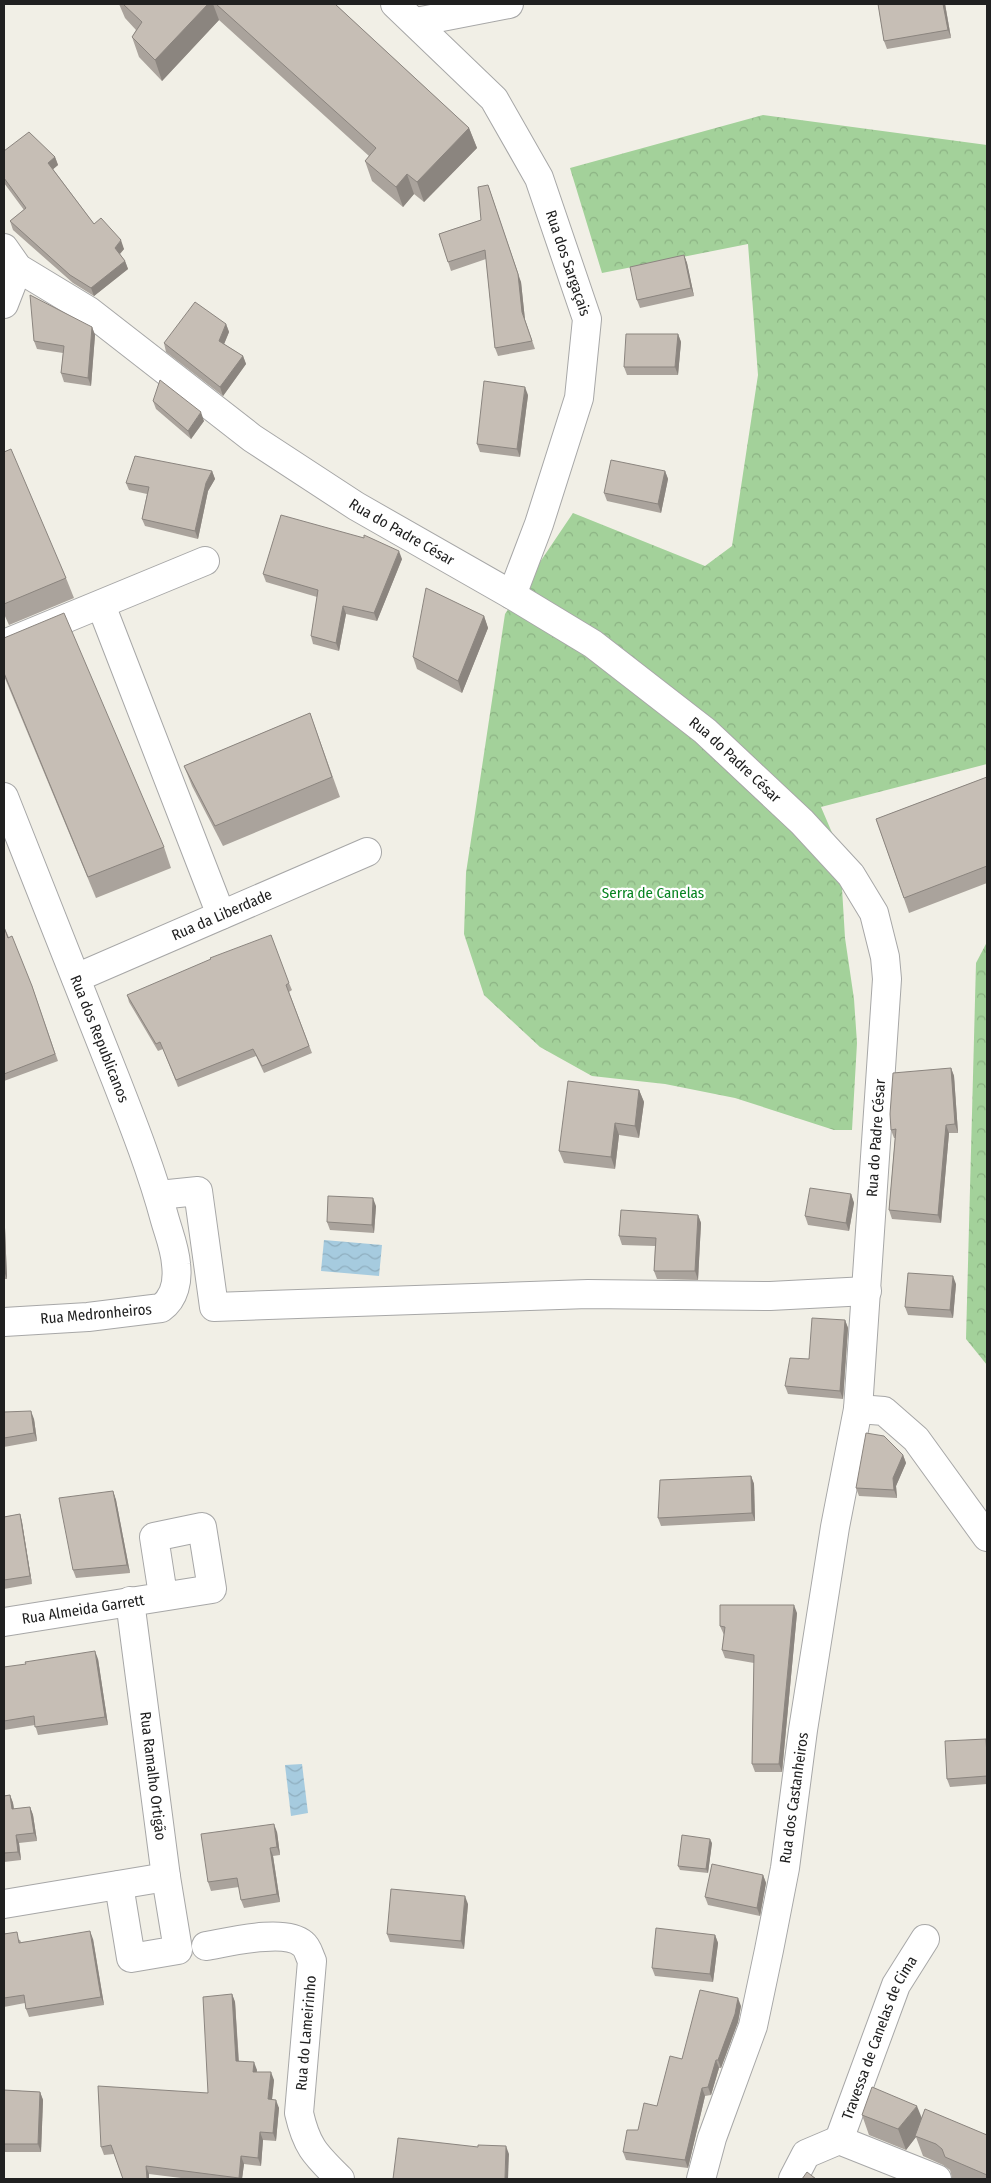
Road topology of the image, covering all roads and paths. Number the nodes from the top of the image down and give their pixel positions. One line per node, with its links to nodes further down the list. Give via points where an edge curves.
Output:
1 (395, 4): 3 (street, Rua dos Sargaçais)
2 (509, 4): 3 (street)
3 (416, 22): 7 (street, Rua dos Sargaçais, via 494,99 539,178 587,319 579,398 539,524)
4 (11, 258): 5 (street); 7 (street, Rua do Padre César, via 89,311 252,438 356,506)
5 (4, 304)
6 (205, 561): 8 (street)
7 (512, 595): 16 (street, Rua do Padre César, via 593,644 705,731 836,856 864,895 880,932 887,979)
8 (101, 605): 9 (street); 12 (street)
9 (4, 644)
10 (4, 797): 13 (street, Rua dos Republicanos)
11 (368, 852): 12 (street, Rua da Liberdade)
12 (221, 915): 13 (street, Rua da Liberdade)
13 (76, 978): 14 (street, Rua dos Republicanos)
14 (159, 1195): 15 (street, Rua dos Republicanos, via 176,1262); 16 (street, via 198,1191 214,1307 588,1294 770,1296)
15 (176, 1287): 17 (street, Rua Medronheiros, via 167,1304 149,1311)
16 (867, 1291): 18 (street, Rua do Padre César)
17 (4, 1322)
18 (858, 1409): 19 (street, via 884,1411 916,1438); 30 (street, Rua dos Castanheiros, via 833,1537 785,1868 769,1950 753,2026)
19 (987, 1537)
20 (163, 1595): 21 (street, Rua Almeida Garrett)
21 (130, 1601): 22 (street, Rua Almeida Garrett); 23 (street, Rua Ramalho Ortigão)
22 (4, 1622)
23 (166, 1877): 24 (street); 24 (street, Rua Ramalho Ortigão, via 178,1950 131,1958)
24 (119, 1885): 25 (street)
25 (4, 1904)
26 (925, 1939): 28 (street, Travessa de Canelas de Cima, via 896,1985)
27 (206, 1946): 29 (street, Rua do Lameirinho, via 287,1936 307,1950 312,1961 299,2113 305,2136 318,2157)
28 (839, 2140): 31 (street, via 806,2154); 32 (street)
29 (340, 2179)
30 (700, 2179)
31 (793, 2179)
32 (937, 2179)

